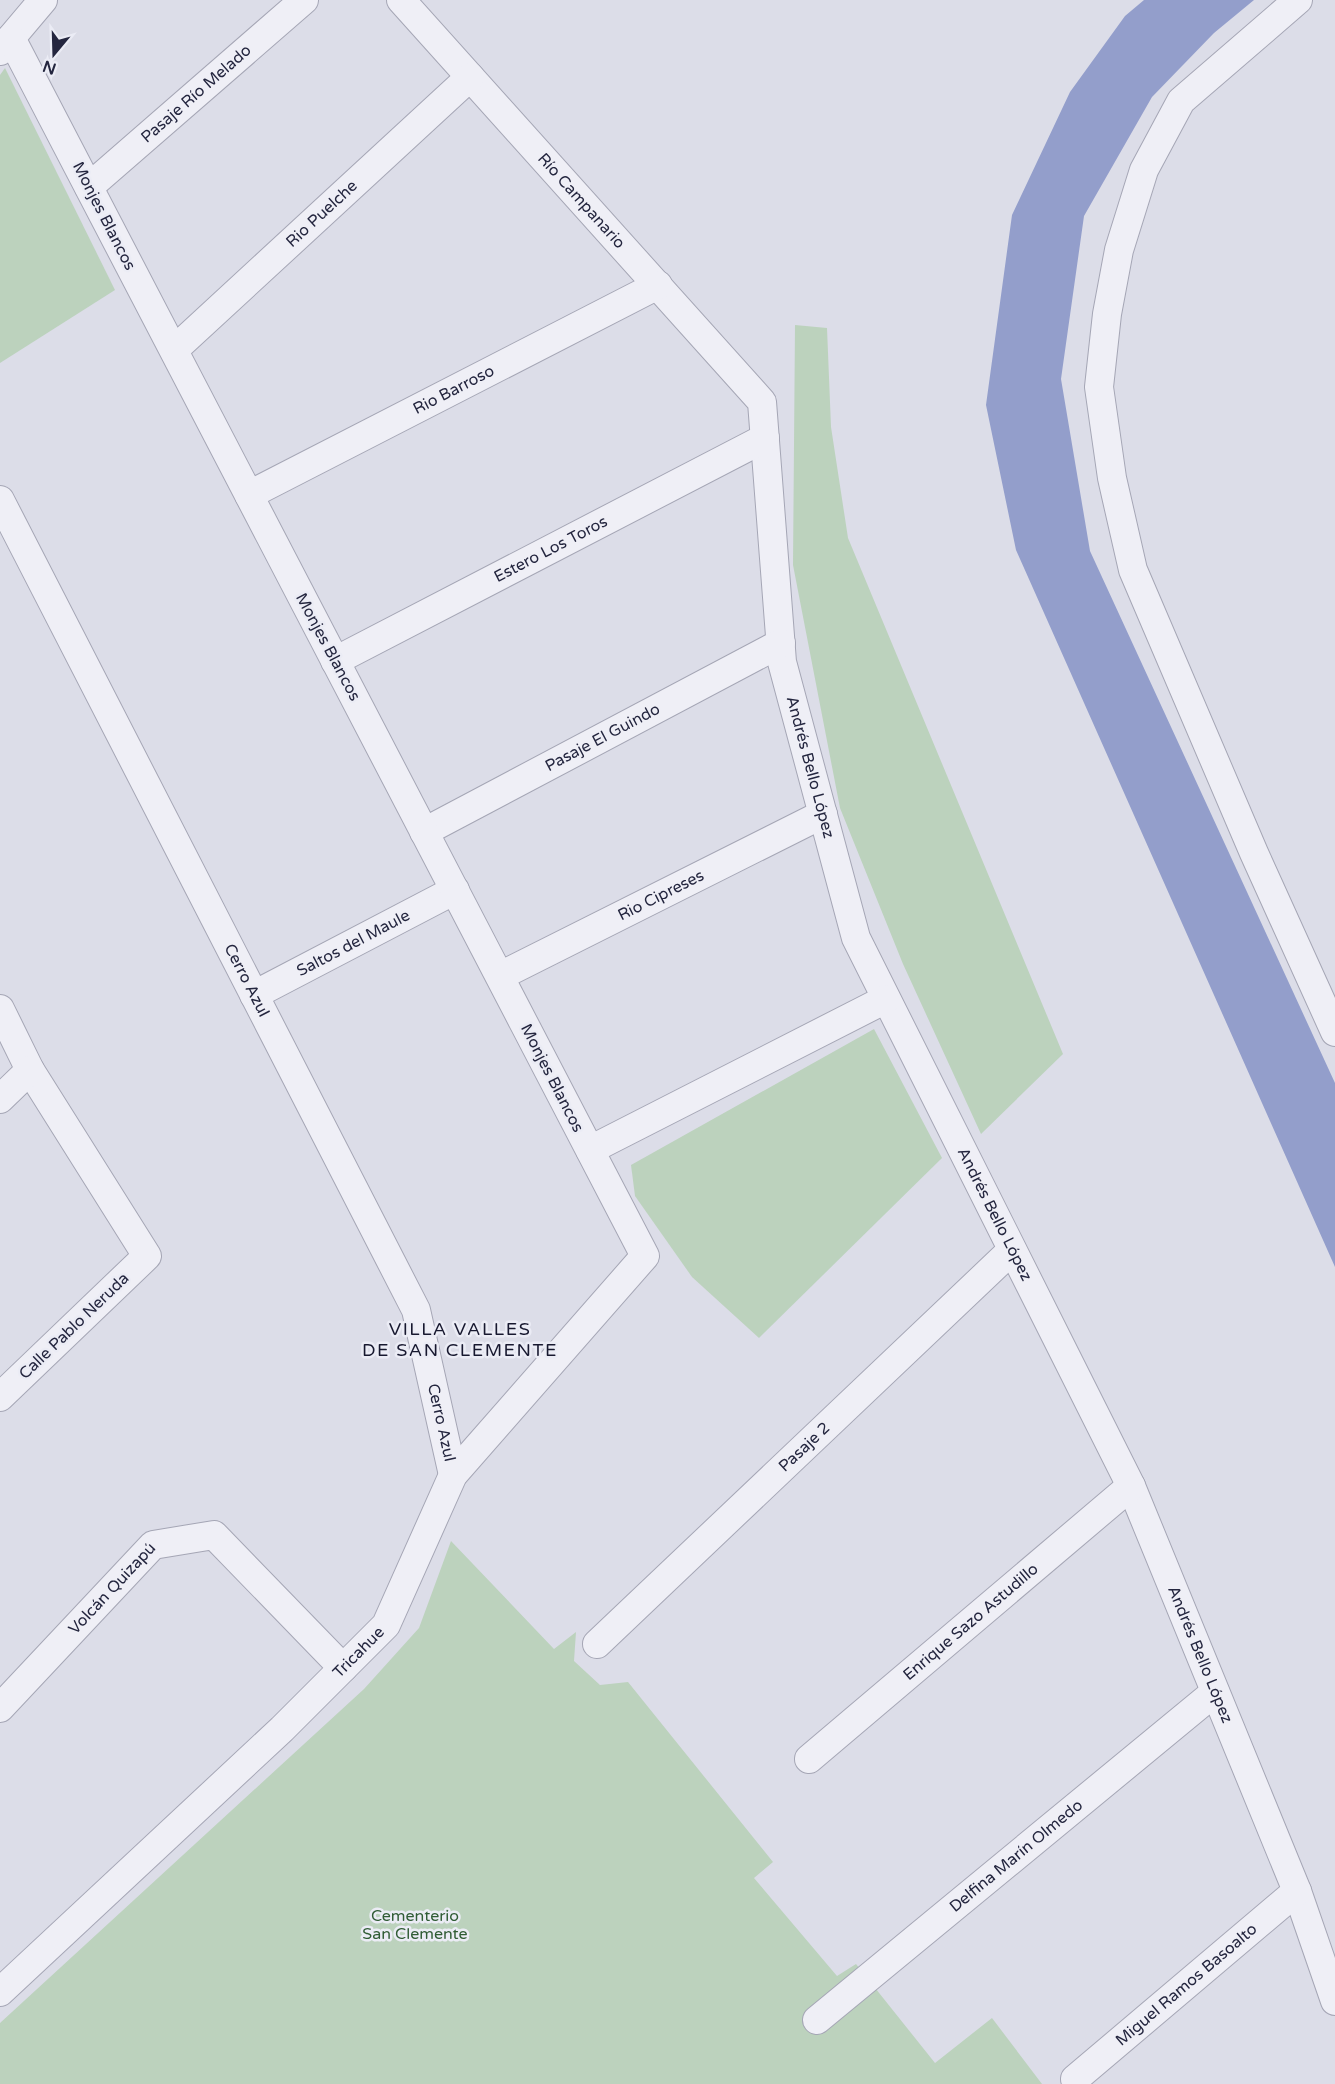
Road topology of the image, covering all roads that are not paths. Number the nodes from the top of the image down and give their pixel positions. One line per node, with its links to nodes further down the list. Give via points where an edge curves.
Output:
1 (43, 0): 5 (street)
2 (304, 0): 7 (street, Pasaje Río Melado)
3 (401, 0): 6 (street, Río Campanario)
4 (1298, 0): 23 (street, via 1181,101 1144,170 1119,250 1099,387 1112,478 1133,570)
5 (6, 44): 7 (street, Monjes Blancos)
6 (470, 77): 8 (street, Río Campanario); 9 (street, Rio Puelche)
7 (89, 187): 9 (street, Monjes Blancos)
8 (658, 285): 10 (street, Río Campanario); 12 (street, Rio Barroso)
9 (174, 350): 12 (street, Monjes Blancos)
10 (762, 402): 11 (street, Andrés Bello López)
11 (765, 438): 14 (street, Andrés Bello López); 15 (street, Estero Los Toros)
12 (249, 495): 15 (street, Monjes Blancos)
13 (0, 500): 20 (street, Cerro Azul)
14 (781, 644): 16 (street, Andrés Bello López, via 782,662); 17 (street, Pasaje El Guindo)
15 (335, 661): 17 (street, Monjes Blancos)
16 (823, 814): 19 (street, Rio Cipreses); 21 (street, Andrés Bello López, via 856,938)
17 (424, 832): 18 (street, Monjes Blancos)
18 (454, 890): 19 (street, Monjes Blancos); 20 (street, Saltos del Maule)
19 (500, 976): 26 (street, Monjes Blancos)
20 (254, 995): 30 (street, Cerro Azul, via 416,1310)
21 (886, 999): 26 (street); 27 (street, Andrés Bello López)
22 (0, 1009): 24 (street)
23 (1335, 1032)
24 (30, 1070): 25 (street); 29 (street, Calle Pablo Neruda, via 147,1256)
25 (0, 1099)
26 (590, 1150): 28 (street, Monjes Blancos)
27 (1012, 1250): 31 (street, Andrés Bello López); 32 (street, Pasaje 2)
28 (645, 1256): 30 (street, Tricahue)
29 (0, 1397)
30 (453, 1475): 33 (street, Tricahue, via 386,1625)
31 (1131, 1486): 34 (street, Andrés Bello López); 36 (street, Enrique Sazo Astudillo)
32 (597, 1644)
33 (343, 1668): 35 (street, Volcán Quizapú, via 214,1535 153,1545); 38 (street, Tricahue)
34 (1215, 1692): 37 (street, Andrés Bello López); 40 (street, Delfina Marín Olmedo)
35 (0, 1708)
36 (809, 1759)
37 (1297, 1891): 39 (street, Andrés Bello López); 41 (street, Miguel Ramos Basoalto)
38 (0, 1992)
39 (1335, 2001)
40 (817, 2020)
41 (1075, 2079)

